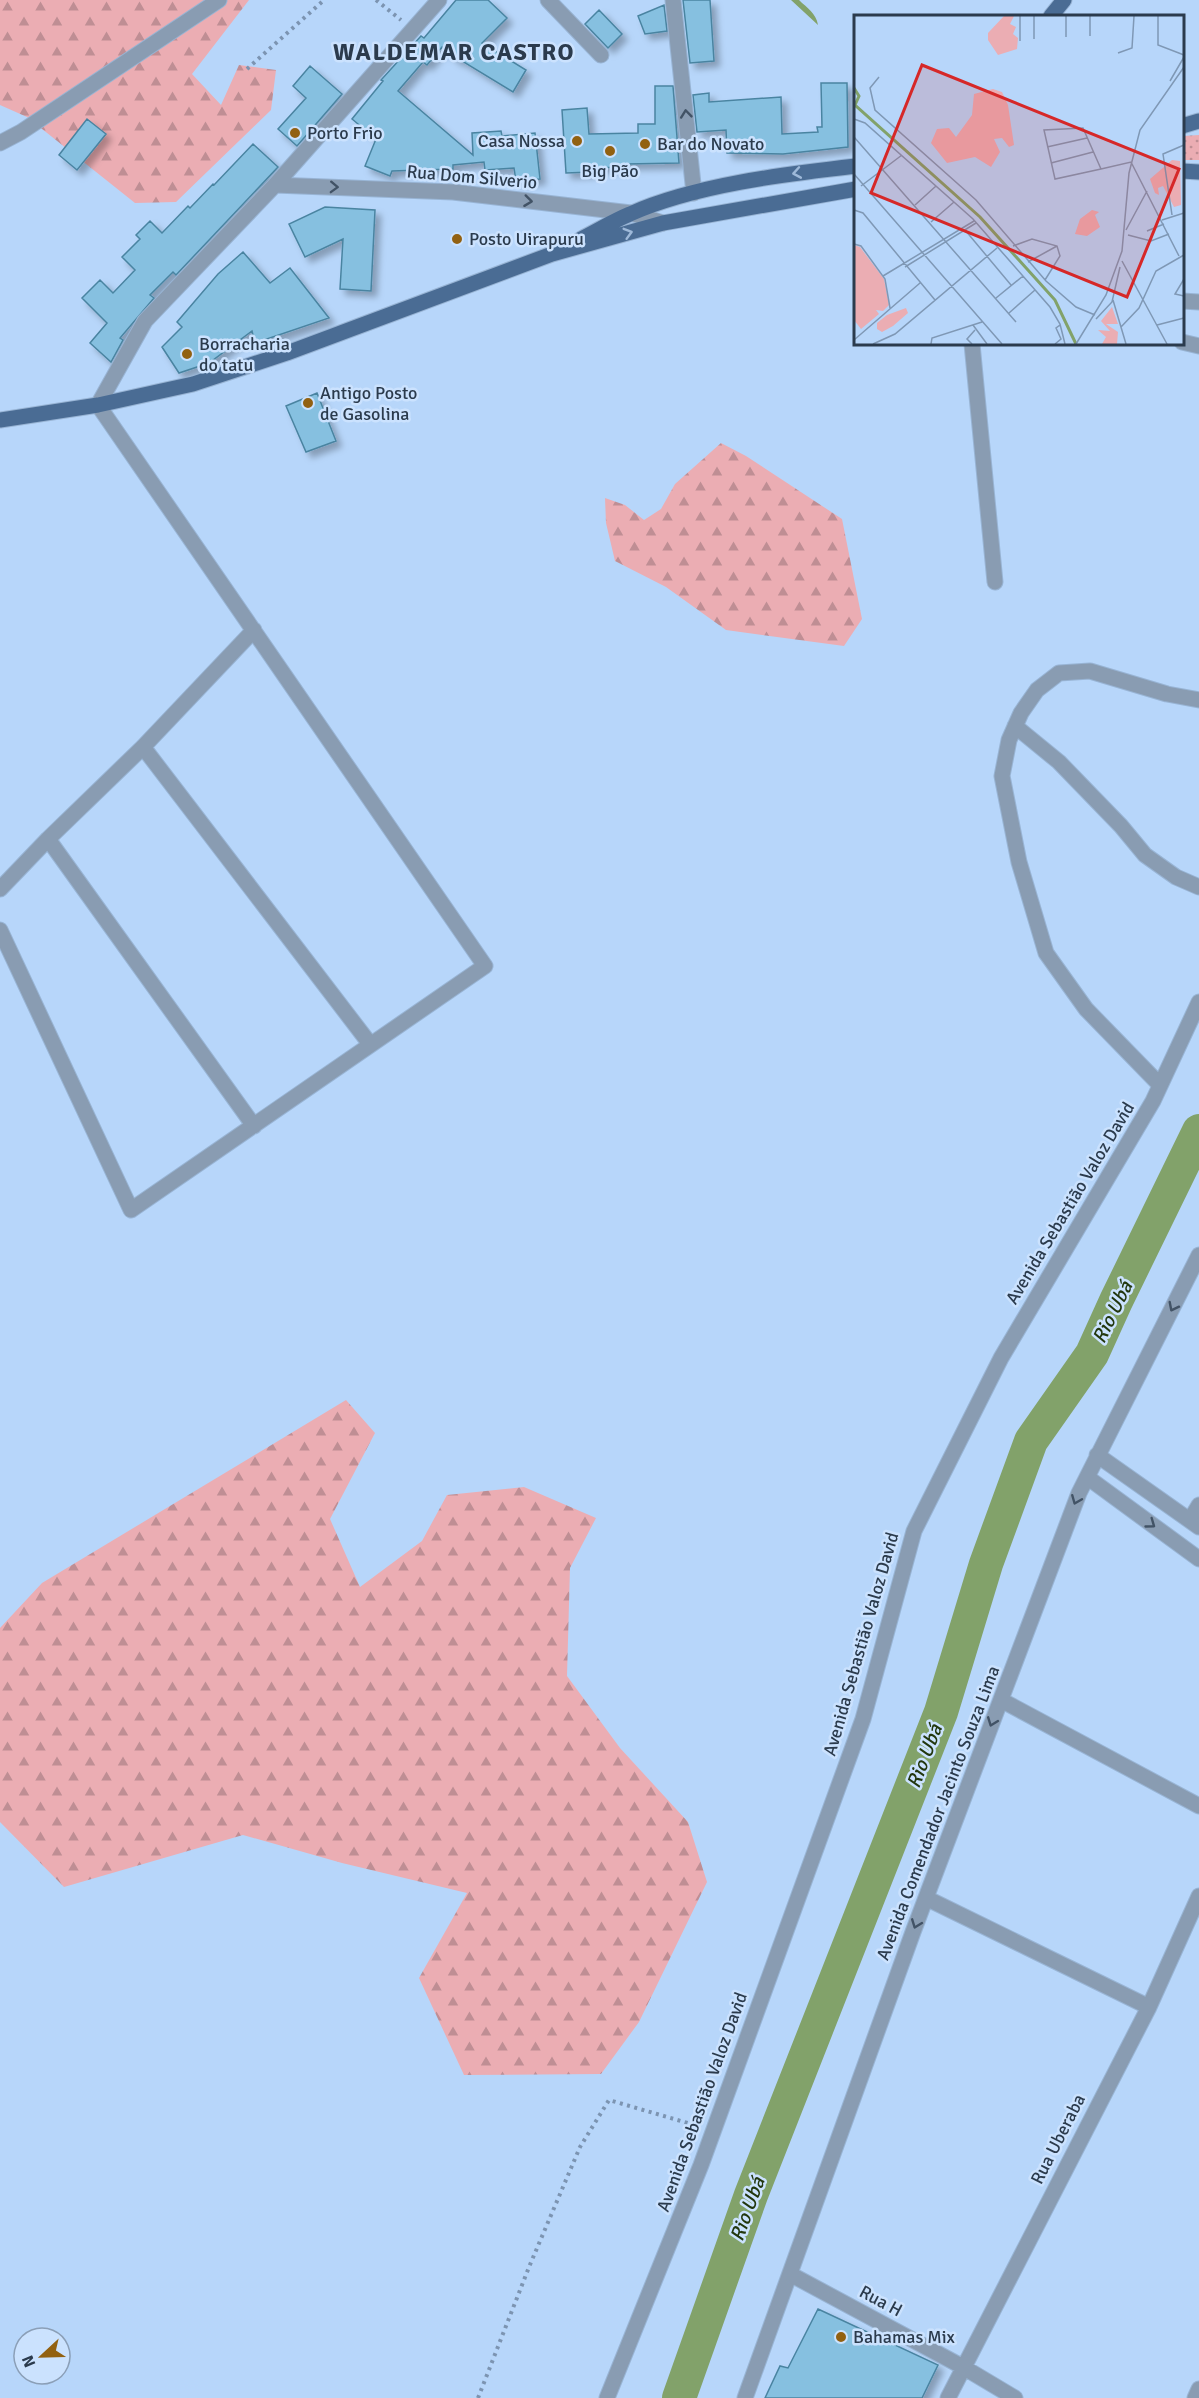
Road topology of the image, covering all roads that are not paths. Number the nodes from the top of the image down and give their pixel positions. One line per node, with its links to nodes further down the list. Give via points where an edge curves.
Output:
1 (219, 0): 10 (street)
2 (439, 0): 14 (street)
3 (548, 0): 7 (street)
4 (673, 0): 16 (street, one-way to 4)
5 (1064, 0): 6 (main road)
6 (1052, 15)
7 (601, 55)
8 (1199, 121): 9 (main road)
9 (1184, 125)
10 (0, 143)
11 (854, 166): 16 (main road, one-way to 16)
12 (1184, 171): 13 (main road)
13 (1199, 172)
14 (275, 185): 17 (street, Rua Dom Silverio, one-way to 17, via 453,192); 25 (street, via 146,321)
15 (852, 189): 18 (main road)
16 (694, 193): 17 (main road)
17 (631, 213): 18 (street, Rua Dom Silverio); 19 (main road)
18 (663, 223): 19 (main road, one-way to 18)
19 (552, 254): 25 (main road, via 286,354 193,384)
20 (1184, 301): 21 (street)
21 (1199, 302)
22 (1184, 342): 24 (street)
23 (972, 345): 27 (street)
24 (1199, 346)
25 (98, 405): 26 (main road); 28 (street)
26 (0, 420)
27 (995, 582)
28 (254, 630): 31 (street); 37 (street, via 485,966)
29 (1199, 700): 30 (street, via 1089,671 1059,673 1037,690)
30 (1015, 726): 33 (street, via 1059,762 1145,855 1176,877); 38 (street, via 1002,776 1019,862 1046,953 1086,1009)
31 (143, 747): 32 (street); 37 (street)
32 (48, 839): 34 (street); 39 (street)
33 (1199, 887)
34 (0, 889)
35 (0, 930): 39 (street, via 132,1210)
36 (1199, 1002): 38 (street, Avenida Sebastião Valoz David)
37 (370, 1044): 39 (street)
38 (1160, 1085): 54 (street, Avenida Sebastião Valoz David, via 1001,1358 914,1531 863,1719 713,2130)
39 (254, 1126)
40 (1199, 1255): 41 (street, Avenida Comendador Jacinto Souza Lima, one-way to 41)
41 (1098, 1455): 42 (street, Avenida Comendador Jacinto Souza Lima); 44 (street)
42 (1087, 1477): 45 (street, one-way to 45); 46 (street, Avenida Comendador Jacinto Souza Lima, one-way to 46)
43 (1199, 1505): 44 (street)
44 (1195, 1524)
45 (1199, 1559)
46 (1001, 1700): 47 (street); 49 (street, Avenida Comendador Jacinto Souza Lima, one-way to 49)
47 (1199, 1806)
48 (1199, 1896): 50 (street, Rua Uberaba)
49 (926, 1898): 50 (street); 51 (street, Avenida Comendador Jacinto Souza Lima, one-way to 51)
50 (1149, 2007): 52 (street, Rua Uberaba)
51 (790, 2274): 52 (street, Rua H); 55 (street, Avenida Comendador Jacinto Souza Lima)
52 (963, 2367): 56 (street, Rua Uberaba); 57 (street, Rua H)
53 (1199, 2389): 58 (street)
54 (607, 2398)
55 (745, 2398)
56 (948, 2398)
57 (1016, 2398)
58 (1195, 2398)

